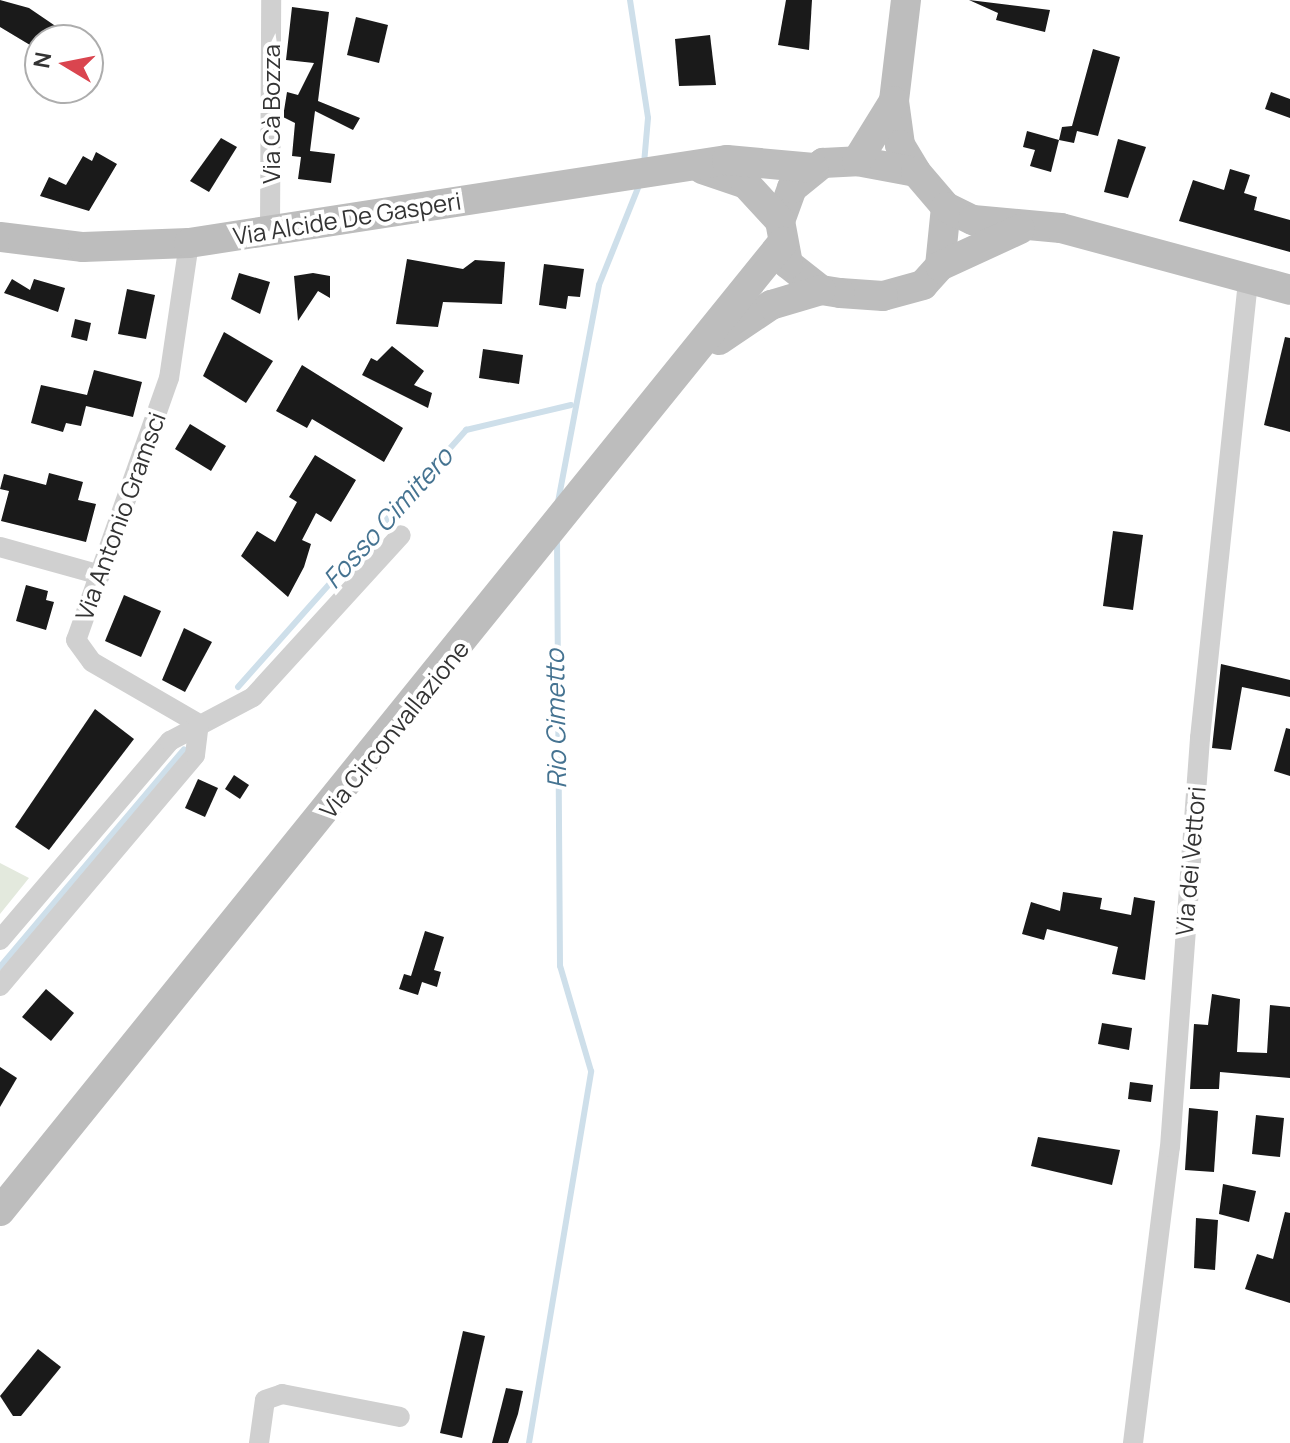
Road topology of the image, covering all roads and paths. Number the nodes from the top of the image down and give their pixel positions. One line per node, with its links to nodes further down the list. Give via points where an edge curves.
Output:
1 (271, 0): 10 (street, Via Cà Bozza)
2 (906, 0): 3 (main road)
3 (894, 101): 4 (main road); 7 (main road, via 900,145)
4 (857, 161): 6 (main road); 7 (main road)
5 (693, 166): 6 (main road, Via Alcide De Gasperi, via 727,160); 10 (main road, Via Alcide De Gasperi); 11 (main road, via 746,184)
6 (814, 168): 11 (main road, via 792,188)
7 (916, 172): 8 (main road)
8 (946, 207): 9 (main road, via 973,220); 14 (main road)
9 (1026, 226): 14 (main road); 15 (main road, via 1061,228)
10 (270, 228): 13 (main road, Via Alcide De Gasperi)
11 (782, 232): 16 (main road, via 788,264); 18 (main road, Via Circonvallazione)
12 (0, 237): 13 (main road, Via Alcide De Gasperi, via 83,247)
13 (189, 243): 21 (street, Via Antonio Gramsci, via 169,378)
14 (940, 266): 16 (main road, via 904,293)
15 (1248, 279): 17 (main road); 28 (street, Via dei Vettori, via 1199,753 1170,1147)
16 (821, 290): 18 (main road, via 747,318)
17 (1290, 290)
18 (679, 376): 25 (main road, Via Circonvallazione)
19 (401, 535): 22 (street, via 253,697)
20 (0, 547): 21 (street)
21 (100, 575): 22 (street, Via Antonio Gramsci, via 78,648)
22 (199, 724): 23 (street, via 170,741); 24 (street, via 195,755)
23 (0, 940)
24 (0, 986)
25 (0, 1211)
26 (400, 1417): 27 (street, via 282,1394 265,1400)
27 (259, 1443)
28 (1133, 1443)

